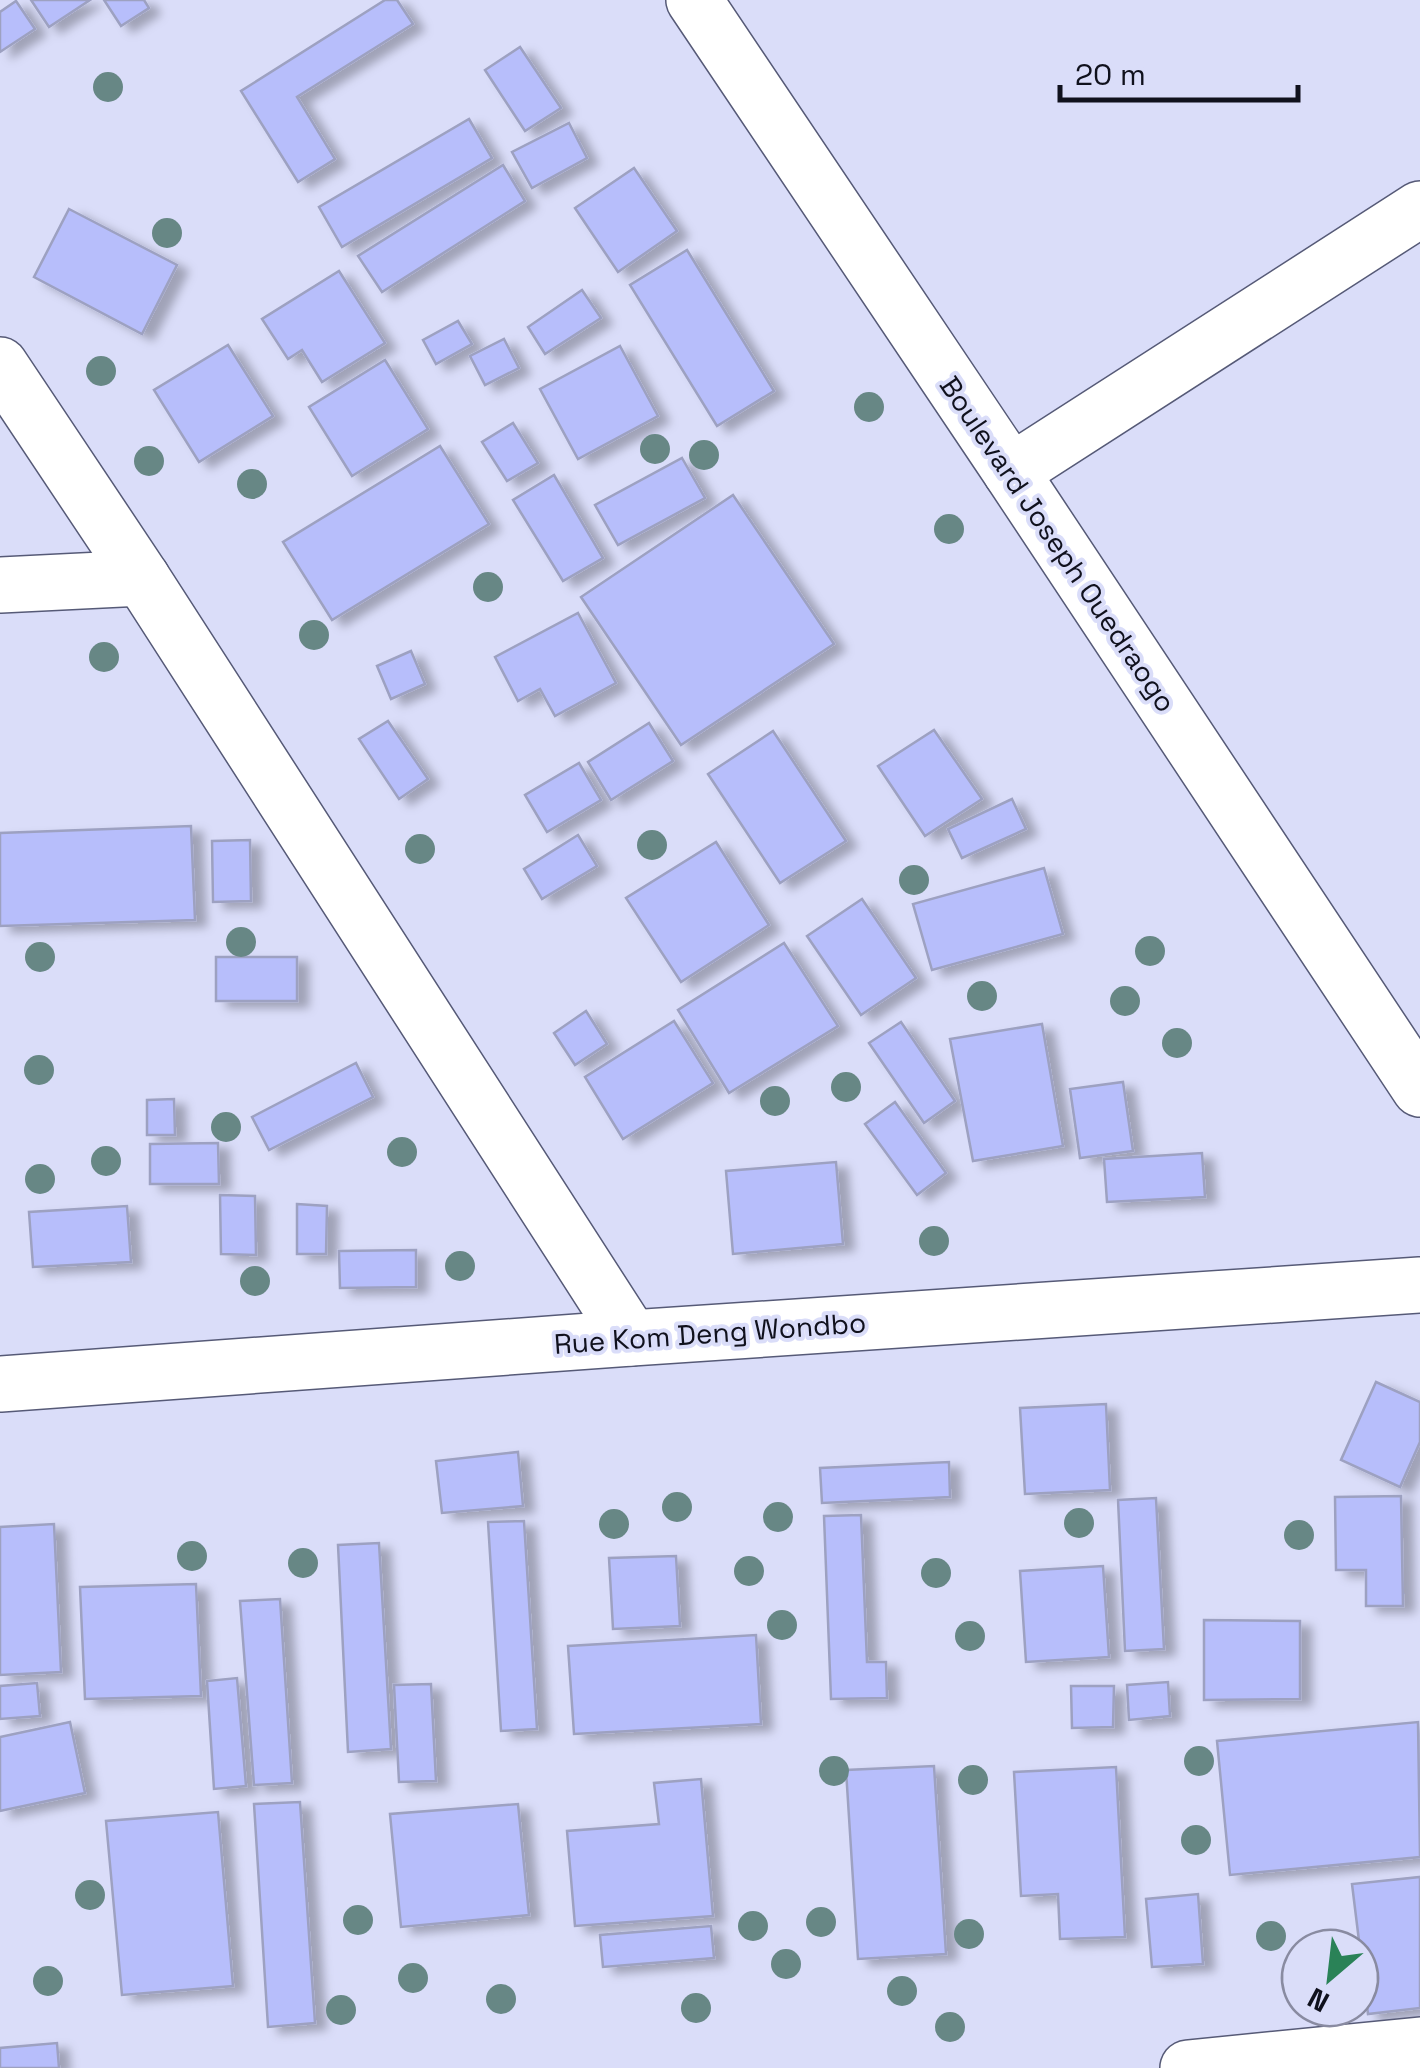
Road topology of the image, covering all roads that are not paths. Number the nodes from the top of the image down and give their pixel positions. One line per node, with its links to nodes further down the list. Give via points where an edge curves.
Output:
1 (694, 0): 4 (street, Boulevard Joseph Ouedraogo)
2 (1420, 209): 4 (street)
3 (0, 365): 5 (street)
4 (1011, 472): 7 (street, Boulevard Joseph Ouedraogo)
5 (142, 578): 6 (street); 9 (street)
6 (0, 585)
7 (1420, 1089)
8 (1420, 1284): 9 (street, Rue Kom Deng Wondbo)
9 (631, 1338): 10 (street, Rue Kom Deng Wondbo)
10 (0, 1384)
11 (1420, 2046): 12 (street)
12 (1188, 2068)

